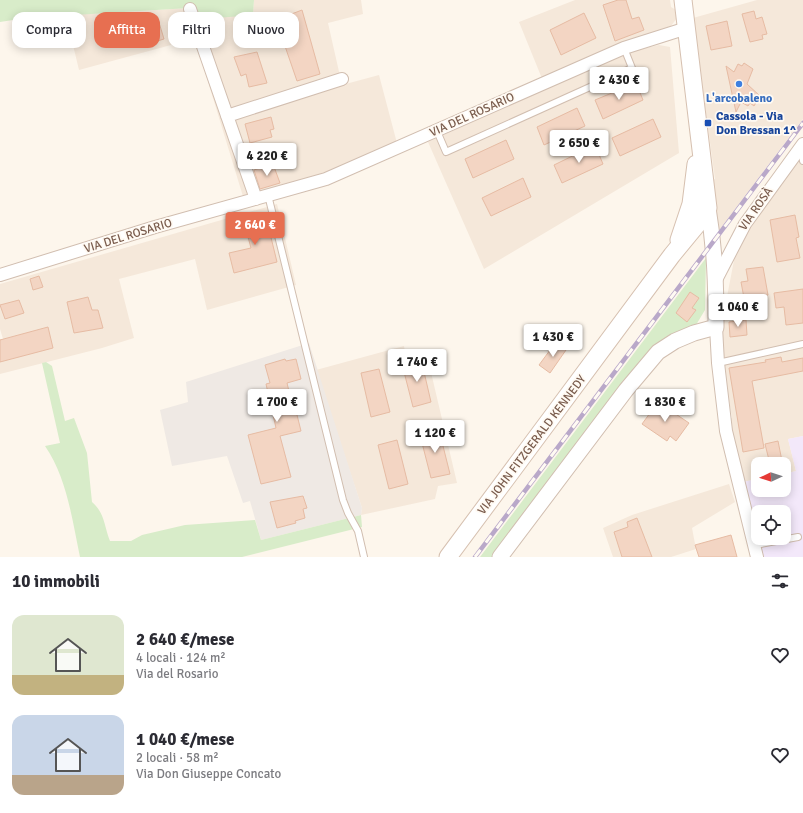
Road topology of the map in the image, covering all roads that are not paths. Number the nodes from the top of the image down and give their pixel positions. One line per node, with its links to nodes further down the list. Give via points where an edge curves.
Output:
1 (683, 0): 3 (main road)
2 (190, 8): 6 (street)
3 (687, 28): 4 (street, VIA DEL ROSARIO); 7 (main road)
4 (624, 48): 8 (street, VIA DEL ROSARIO); 8 (lane, via 632,68 446,152)
5 (342, 79): 6 (street)
6 (227, 116): 12 (street)
7 (696, 116): 13 (main road, VIA JOHN FITZGERALD KENNEDY, via 695,169); 14 (main road)
8 (437, 131): 11 (street, VIA DEL ROSARIO, via 326,179)
9 (802, 146): 10 (lane); 17 (street, VIA ROSÀ, via 745,224)
10 (803, 161)
11 (268, 195): 12 (street, VIA DEL ROSARIO); 23 (lane, via 343,500 358,531)
12 (256, 198): 16 (street, VIA DEL ROSARIO)
13 (691, 204): 14 (main road, via 698,201); 15 (main road, VIA JOHN FITZGERALD KENNEDY)
14 (708, 206): 15 (main road, VIA JOHN FITZGERALD KENNEDY, via 700,221); 17 (street)
15 (672, 255): 24 (main road, VIA JOHN FITZGERALD KENNEDY)
16 (0, 275)
17 (717, 278): 18 (street)
18 (716, 328): 20 (street); 25 (street, via 694,333 658,352 626,390)
19 (803, 344): 20 (lane)
20 (718, 363): 22 (street, via 726,431)
21 (798, 537): 22 (lane)
22 (756, 551)
23 (364, 557)
24 (448, 557)
25 (500, 557)

